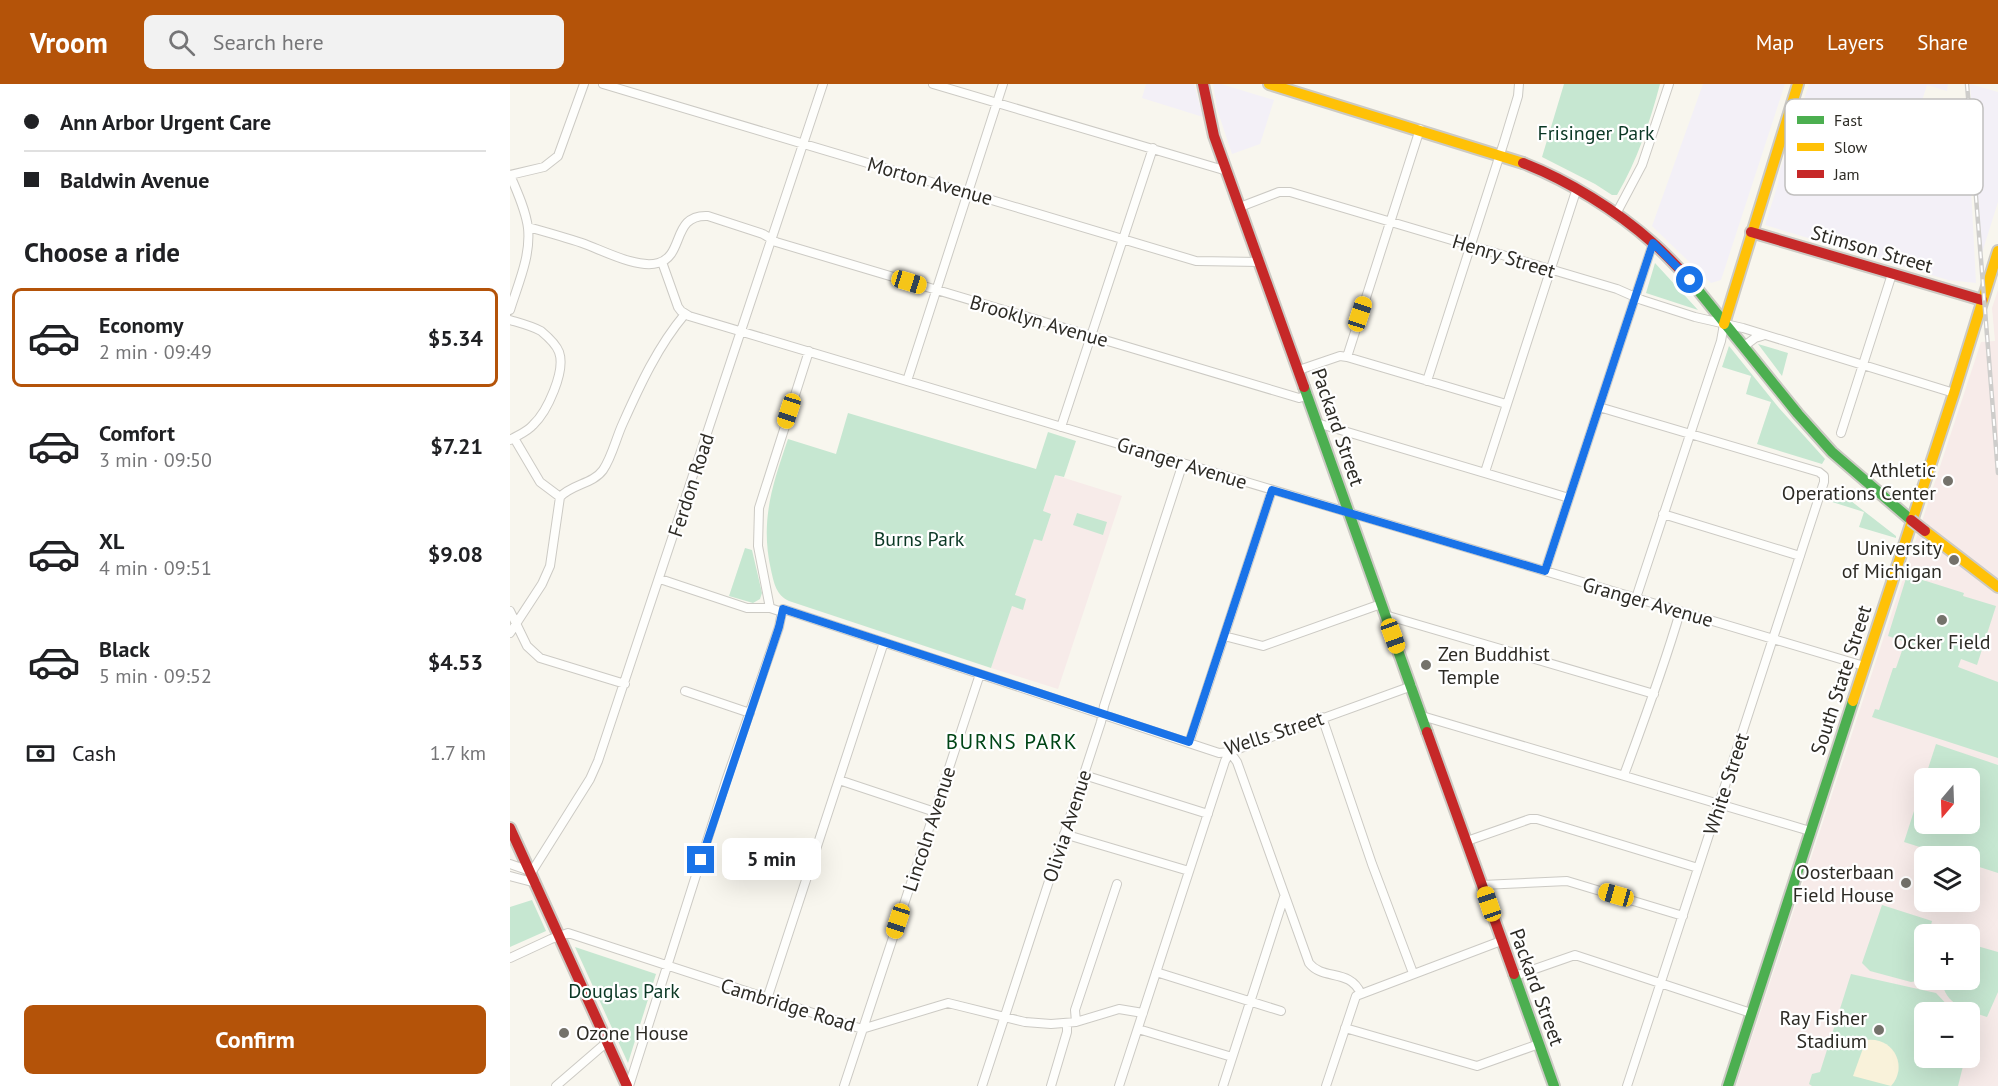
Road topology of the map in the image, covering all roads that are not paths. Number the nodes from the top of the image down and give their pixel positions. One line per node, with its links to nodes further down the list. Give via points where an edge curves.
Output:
1 (584, 84): 19 (street, via 558,156 544,167)
2 (603, 84): 15 (street, Morton Avenue)
3 (823, 84): 15 (street, Ferdon Road)
4 (933, 84): 12 (street)
5 (1003, 84): 12 (street)
6 (1203, 84): 18 (main road, Packard Street, via 1210,121)
7 (1269, 84): 14 (main road)
8 (1519, 84): 17 (street)
9 (1669, 84): 23 (street, via 1642,165)
10 (1798, 84): 11 (main road)
11 (1793, 99)
12 (997, 103): 16 (street); 21 (street)
13 (1785, 125): 26 (main road)
14 (1420, 129): 17 (main road); 24 (street)
15 (803, 144): 21 (street, Morton Avenue); 28 (street, Ferdon Road)
16 (1152, 148): 18 (street); 27 (street)
17 (1500, 154): 20 (main road); 30 (street)
18 (1227, 171): 22 (main road, Packard Street)
19 (510, 175): 25 (street)
20 (1577, 188): 23 (main road); 34 (street)
21 (968, 192): 27 (street, Morton Avenue); 36 (street)
22 (1240, 207): 24 (street, Henry Street, via 1285,191); 33 (main road, Packard Street)
23 (1616, 214): 29 (main road)
24 (1390, 222): 30 (street, Henry Street); 48 (street)
25 (528, 227): 32 (street, via 640,264); 39 (street, via 525,264)
26 (1751, 232): 35 (main road, Stimson Street); 42 (main road)
27 (1122, 238): 33 (street, Morton Avenue, via 1196,261); 44 (street)
28 (772, 239): 32 (street, Brooklyn Avenue, via 699,216 684,224 673,250); 36 (street, Brooklyn Avenue); 43 (street, Ferdon Road)
29 (1653, 243): 37 (street); 42 (main road, via 1690,280)
30 (1470, 245): 34 (street, Henry Street); 52 (street)
31 (1998, 250): 38 (main road, South State Street)
32 (662, 262): 40 (street, via 678,307)
33 (1260, 262): 50 (main road, Packard Street)
34 (1550, 270): 37 (street, Henry Street); 55 (street)
35 (1892, 274): 38 (main road, Stimson Street); 49 (street)
36 (936, 291): 44 (street, Brooklyn Avenue); 51 (street)
37 (1635, 297): 42 (street, Henry Street); 56 (street)
38 (1982, 300): 53 (main road, South State Street)
39 (510, 310)
40 (685, 314): 43 (street, Granger Avenue); 65 (street, via 658,351 604,468 597,477)
41 (510, 320): 61 (street, via 540,330 558,351 560,363 544,411 536,423)
42 (1724, 324): 45 (street, Henry Street); 46 (main road); 60 (street)
43 (742, 332): 47 (street, Granger Avenue); 71 (street, Ferdon Road)
44 (1090, 336): 54 (street, Brooklyn Avenue, via 1299,398); 58 (street)
45 (1767, 337): 46 (street, via 1755,338); 49 (street, Henry Street)
46 (1743, 347): 72 (main road, bridge, via 1832,452 1897,509)
47 (809, 351): 51 (street, Granger Avenue); 74 (street, via 759,508 758,546)
48 (1347, 357): 50 (street); 52 (street)
49 (1862, 366): 53 (street, Henry Street); 59 (street)
50 (1299, 370): 54 (main road, Packard Street)
51 (907, 381): 58 (street, Granger Avenue)
52 (1427, 381): 55 (street)
53 (1954, 393): 84 (main road, South State Street)
54 (1308, 395): 57 (main road, Packard Street)
55 (1506, 404): 63 (street)
56 (1599, 407): 60 (street); 66 (street)
57 (1317, 423): 63 (street); 67 (main road, Packard Street)
58 (1061, 426): 62 (street, Granger Avenue)
59 (1840, 433)
60 (1689, 434): 68 (street); 69 (street, White Street, via 1824,476)
61 (512, 439): 65 (street, via 534,475)
62 (1183, 463): 64 (street, Granger Avenue); 91 (street, Olivia Avenue)
63 (1485, 472): 66 (street)
64 (1272, 490): 67 (street, Granger Avenue); 81 (street)
65 (560, 497): 79 (street, via 550,566)
66 (1569, 498): 70 (street)
67 (1349, 511): 70 (street, Granger Avenue); 75 (main road, Packard Street)
68 (1663, 514): 69 (street); 73 (street)
69 (1800, 556): 82 (street, White Street)
70 (1545, 571): 73 (street, Granger Avenue)
71 (660, 579): 74 (street, Wells Street, via 747,608); 86 (street, Ferdon Road)
72 (1996, 586)
73 (1636, 598): 78 (street, Granger Avenue)
74 (770, 609): 77 (street, Wells Street)
75 (1383, 610): 81 (street, via 1263,646); 87 (main road, Packard Street); 89 (street)
76 (510, 611): 79 (street)
77 (782, 612): 83 (street, Wells Street, via 783,609); 90 (street)
78 (1680, 612): 82 (street, Granger Avenue); 89 (street)
79 (516, 624): 80 (street); 86 (street, via 527,646 540,658)
80 (510, 633)
81 (1224, 636): 94 (street)
82 (1773, 639): 84 (street, Granger Avenue); 99 (street, White Street)
83 (884, 642): 85 (street, Wells Street); 98 (street)
84 (1864, 666): 103 (main road, South State Street)
85 (980, 674): 91 (street, Wells Street); 100 (street, Lincoln Avenue)
86 (625, 684): 110 (street, Ferdon Road, via 593,774)
87 (1412, 686): 92 (main road, Packard Street); 93 (street, Wells Street)
88 (685, 691): 90 (street)
89 (1654, 694): 97 (street)
90 (750, 713): 118 (street)
91 (1102, 715): 94 (street, Wells Street); 96 (street, Olivia Avenue)
92 (1422, 716): 97 (street); 105 (main road, Packard Street)
93 (1322, 717): 95 (street, Wells Street); 120 (street)
94 (1189, 742): 95 (street, Wells Street, via 1219,753)
95 (1230, 752): 101 (street); 113 (street, via 1237,762)
96 (1084, 775): 101 (street); 104 (street, Olivia Avenue)
97 (1624, 775): 99 (street)
98 (839, 780): 100 (street); 124 (street)
99 (1719, 804): 103 (street); 107 (street, White Street)
100 (935, 812): 133 (street, Lincoln Avenue)
101 (1208, 814): 108 (street)
102 (510, 828): 110 (main road)
103 (1810, 831): 128 (main road, South State Street)
104 (1064, 834): 108 (street); 129 (street, Olivia Avenue)
105 (1467, 841): 107 (street, via 1530,819); 112 (main road, Packard Street)
106 (510, 864): 110 (street)
107 (1698, 868): 114 (street, White Street)
108 (1189, 871): 119 (street)
109 (510, 876): 110 (street)
110 (532, 876): 115 (main road)
111 (1117, 884): 130 (street, via 1075,1010)
112 (1482, 885): 114 (street, via 1567,881); 116 (main road, Packard Street)
113 (1284, 897): 123 (street, via 1311,967 1350,980); 125 (street)
114 (1683, 916): 122 (street, White Street)
115 (558, 936): 117 (street); 118 (street, Cambridge Road, via 568,933); 135 (main road)
116 (1501, 941): 120 (street); 121 (main road, Packard Street)
117 (510, 958)
118 (667, 966): 124 (street, Cambridge Road); 139 (street)
119 (1156, 972): 125 (street); 127 (street)
120 (1413, 973): 123 (street)
121 (1515, 976): 122 (street, via 1575,955); 136 (main road, Packard Street)
122 (1661, 983): 128 (street); 147 (street, White Street)
123 (1361, 994): 132 (street, via 1355,999)
124 (767, 999): 133 (street, Cambridge Road)
125 (1249, 1000): 126 (street); 137 (street)
126 (1281, 1011)
127 (1143, 1013): 130 (street, Cambridge Road, via 1119,1009); 134 (street)
128 (1752, 1013): 148 (main road, South State Street)
129 (1004, 1017): 131 (street, Cambridge Road, via 1035,1023); 133 (street, Cambridge Road, via 948,1003); 141 (street, Olivia Avenue)
130 (1076, 1022): 131 (street, Cambridge Road)
131 (1067, 1023): 142 (street)
132 (1345, 1028): 136 (street, via 1477,1066); 145 (street)
133 (862, 1029): 140 (street, Lincoln Avenue)
134 (1138, 1029): 137 (street); 143 (street)
135 (607, 1042): 138 (street); 139 (main road)
136 (1539, 1044): 146 (main road, Packard Street)
137 (1232, 1057): 144 (street)
138 (556, 1086)
139 (628, 1086)
140 (844, 1086)
141 (982, 1086)
142 (1051, 1086)
143 (1119, 1086)
144 (1222, 1086)
145 (1328, 1086)
146 (1554, 1086)
147 (1628, 1086)
148 (1728, 1086)

